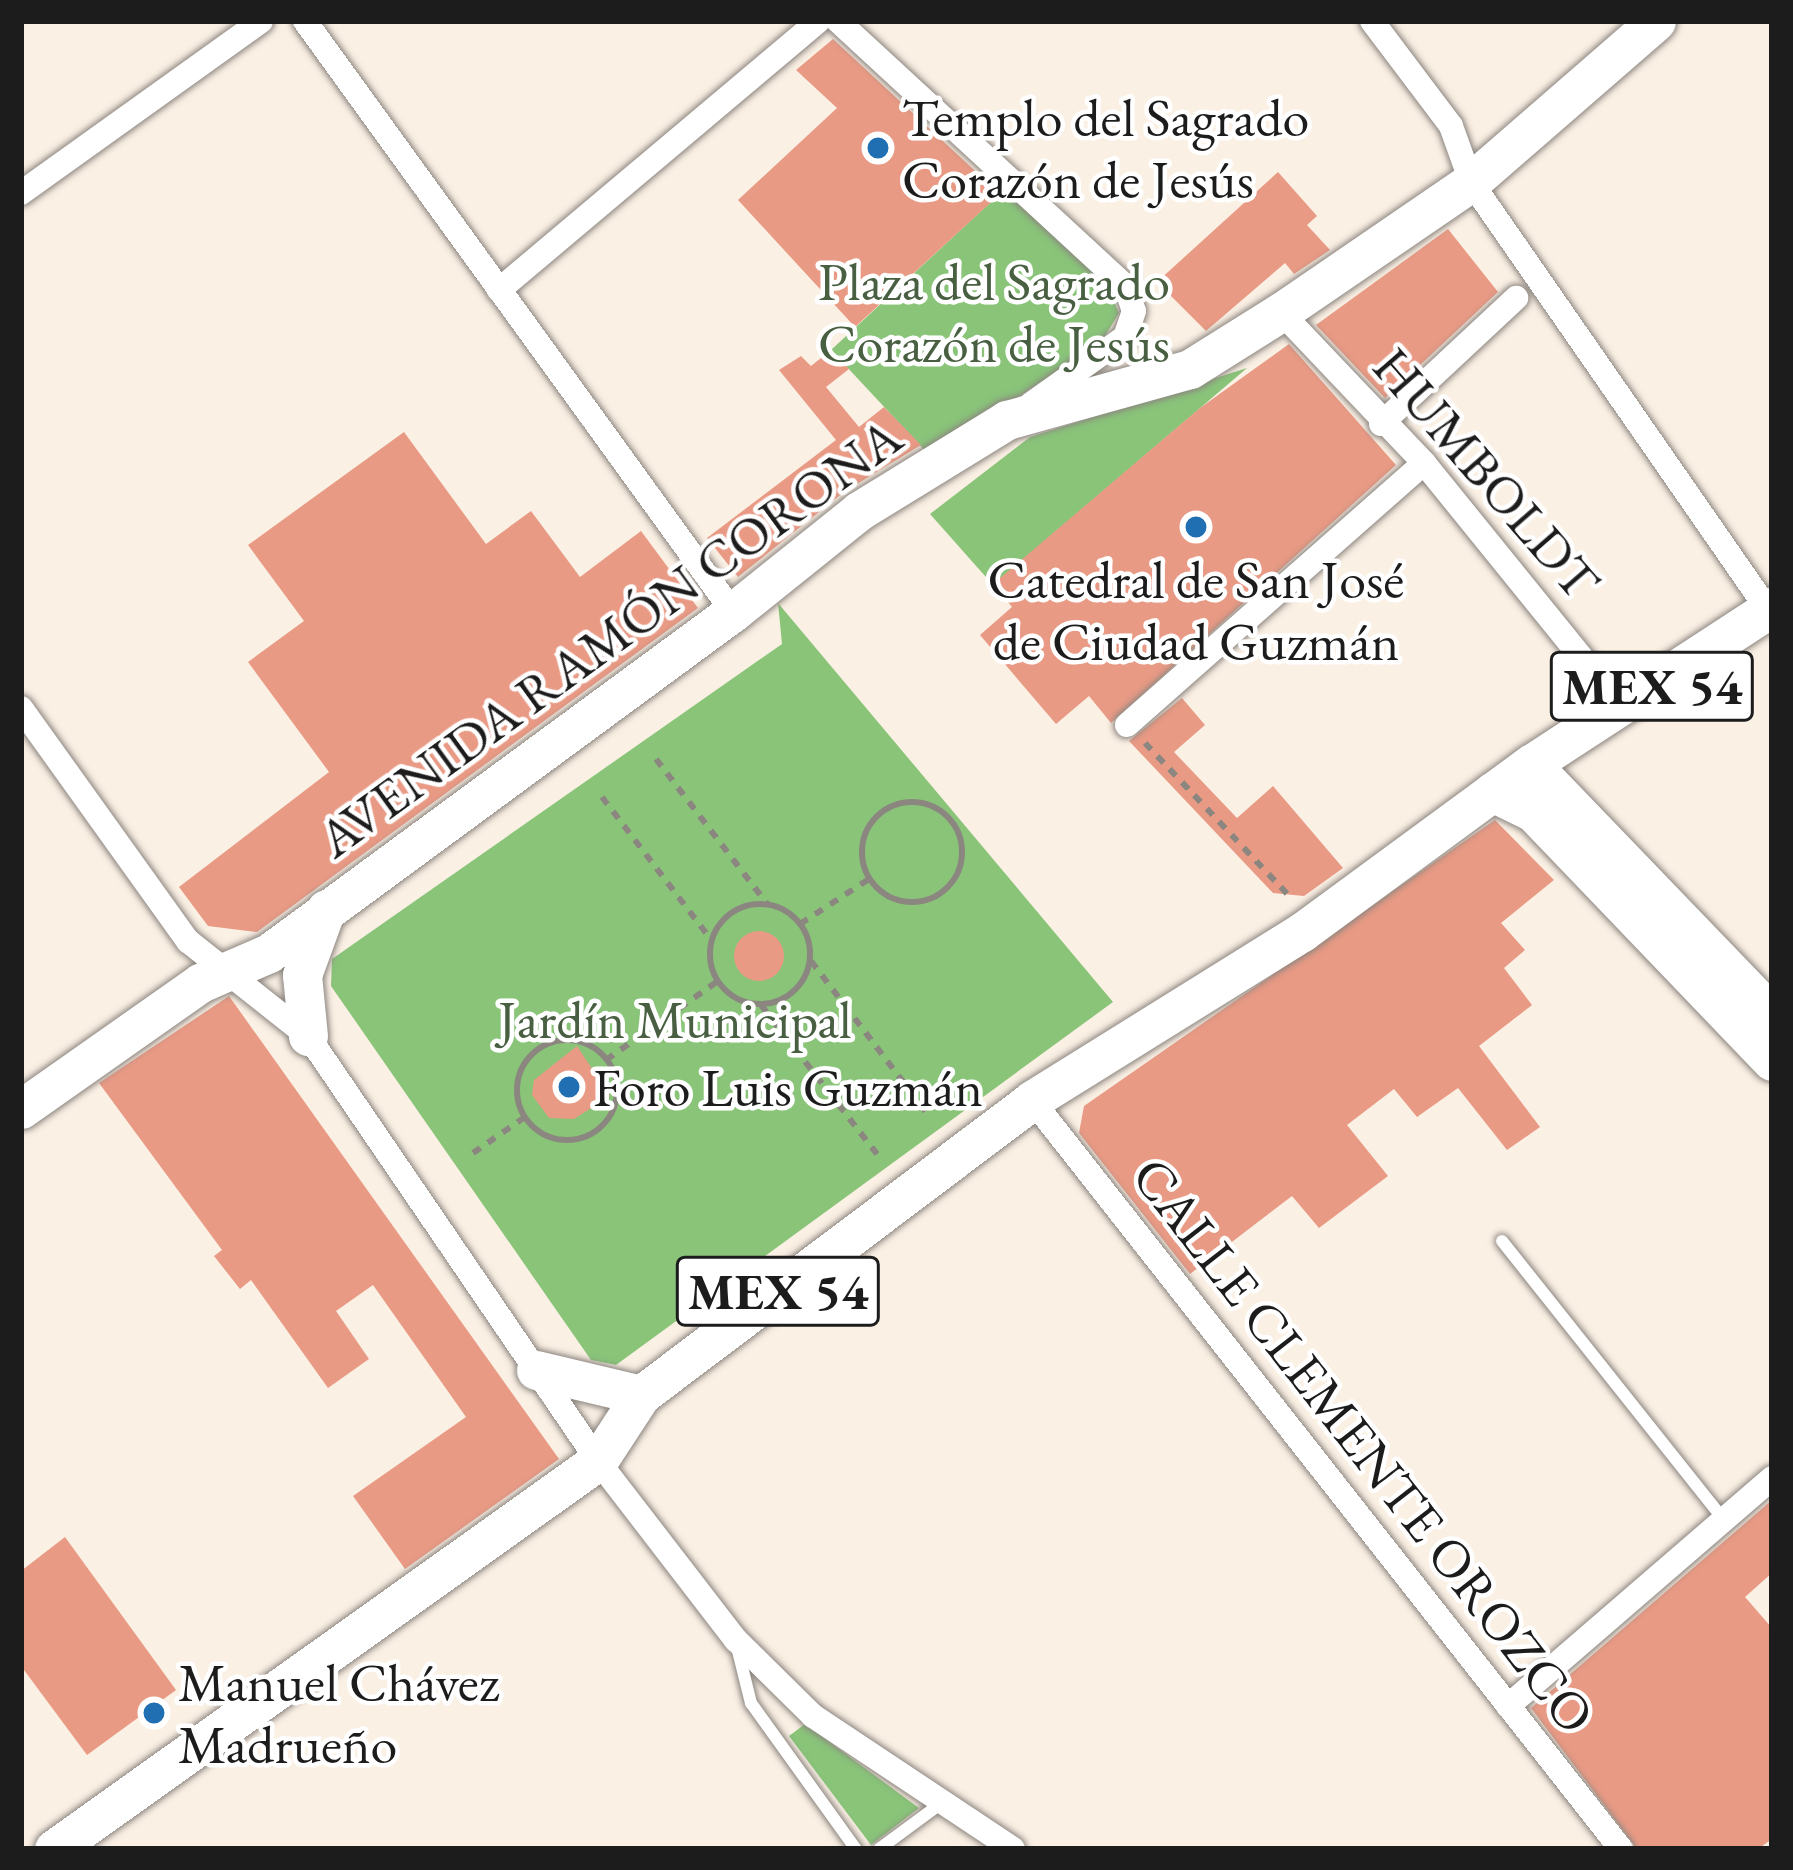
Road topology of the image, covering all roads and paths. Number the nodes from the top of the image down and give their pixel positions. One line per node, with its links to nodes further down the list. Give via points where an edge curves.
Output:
1 (261, 21): 8 (street)
2 (305, 21): 9 (street)
3 (818, 21): 9 (street)
4 (838, 21): 12 (street, via 1131,298 1132,324 1114,349)
5 (1372, 21): 7 (street, via 1451,126)
6 (1656, 21): 7 (main road, AVENIDA RAMÓN CORONA)
7 (1471, 182): 12 (main road, AVENIDA RAMÓN CORONA, via 1190,369); 15 (street)
8 (21, 194)
9 (499, 290): 16 (street)
10 (1516, 298): 13 (street)
11 (1294, 326): 13 (street, HUMBOLDT)
12 (1007, 420): 16 (main road, AVENIDA RAMÓN CORONA, via 859,511)
13 (1381, 424): 14 (street, HUMBOLDT)
14 (1424, 463): 17 (street, HUMBOLDT); 19 (street)
15 (1770, 609): 21 (main road, MEX 54)
16 (733, 612): 27 (main road, AVENIDA RAMÓN CORONA)
17 (1604, 686)
18 (21, 708): 31 (street, via 188,941)
19 (1126, 724): 26 (path)
20 (656, 759): 25 (path)
21 (1531, 764): 22 (main road, MEX 54); 34 (main road)
22 (1492, 793): 37 (main road, via 1533,812); 38 (main road, MEX 54, via 1302,932)
23 (602, 797): 29 (path)
24 (869, 878): 24 (path, via 895,899 940,893 959,868 956,821 923,804 890,807 866,831); 28 (path)
25 (768, 905): 28 (path); 29 (path, via 739,908)
26 (1299, 906)
27 (326, 909): 31 (main road, AVENIDA RAMÓN CORONA, via 269,953); 35 (main road, via 302,975)
28 (800, 924): 30 (path)
29 (712, 941): 32 (path)
30 (809, 959): 33 (path, via 789,995); 40 (path)
31 (230, 968): 35 (street); 39 (main road, AVENIDA RAMÓN CORONA)
32 (718, 981): 33 (path); 36 (path)
33 (761, 1004): 43 (path)
34 (1772, 1014)
35 (308, 1036): 45 (street)
36 (606, 1060): 41 (path, via 561,1040 531,1054 517,1084); 41 (path, via 617,1090 596,1131 566,1140)
37 (1772, 1061)
38 (1032, 1100): 46 (main road, MEX 54); 51 (street, CALLE CLEMENTE OROZCO)
39 (21, 1109)
40 (929, 1116)
41 (525, 1117): 42 (path)
42 (473, 1153)
43 (877, 1154)
44 (1502, 1241): 49 (lane)
45 (536, 1370): 46 (main road); 47 (street)
46 (641, 1395): 47 (main road, MEX 54)
47 (598, 1461): 50 (street); 53 (main road, MEX 54)
48 (1772, 1478): 49 (street)
49 (1724, 1520): 51 (street)
50 (736, 1640): 52 (street, via 813,1716); 54 (lane, via 751,1703)
51 (1508, 1706): 57 (street, CALLE CLEMENTE OROZCO)
52 (940, 1804): 55 (lane); 56 (street)
53 (54, 1849)
54 (856, 1849)
55 (879, 1849)
56 (1013, 1849)
57 (1621, 1849)

